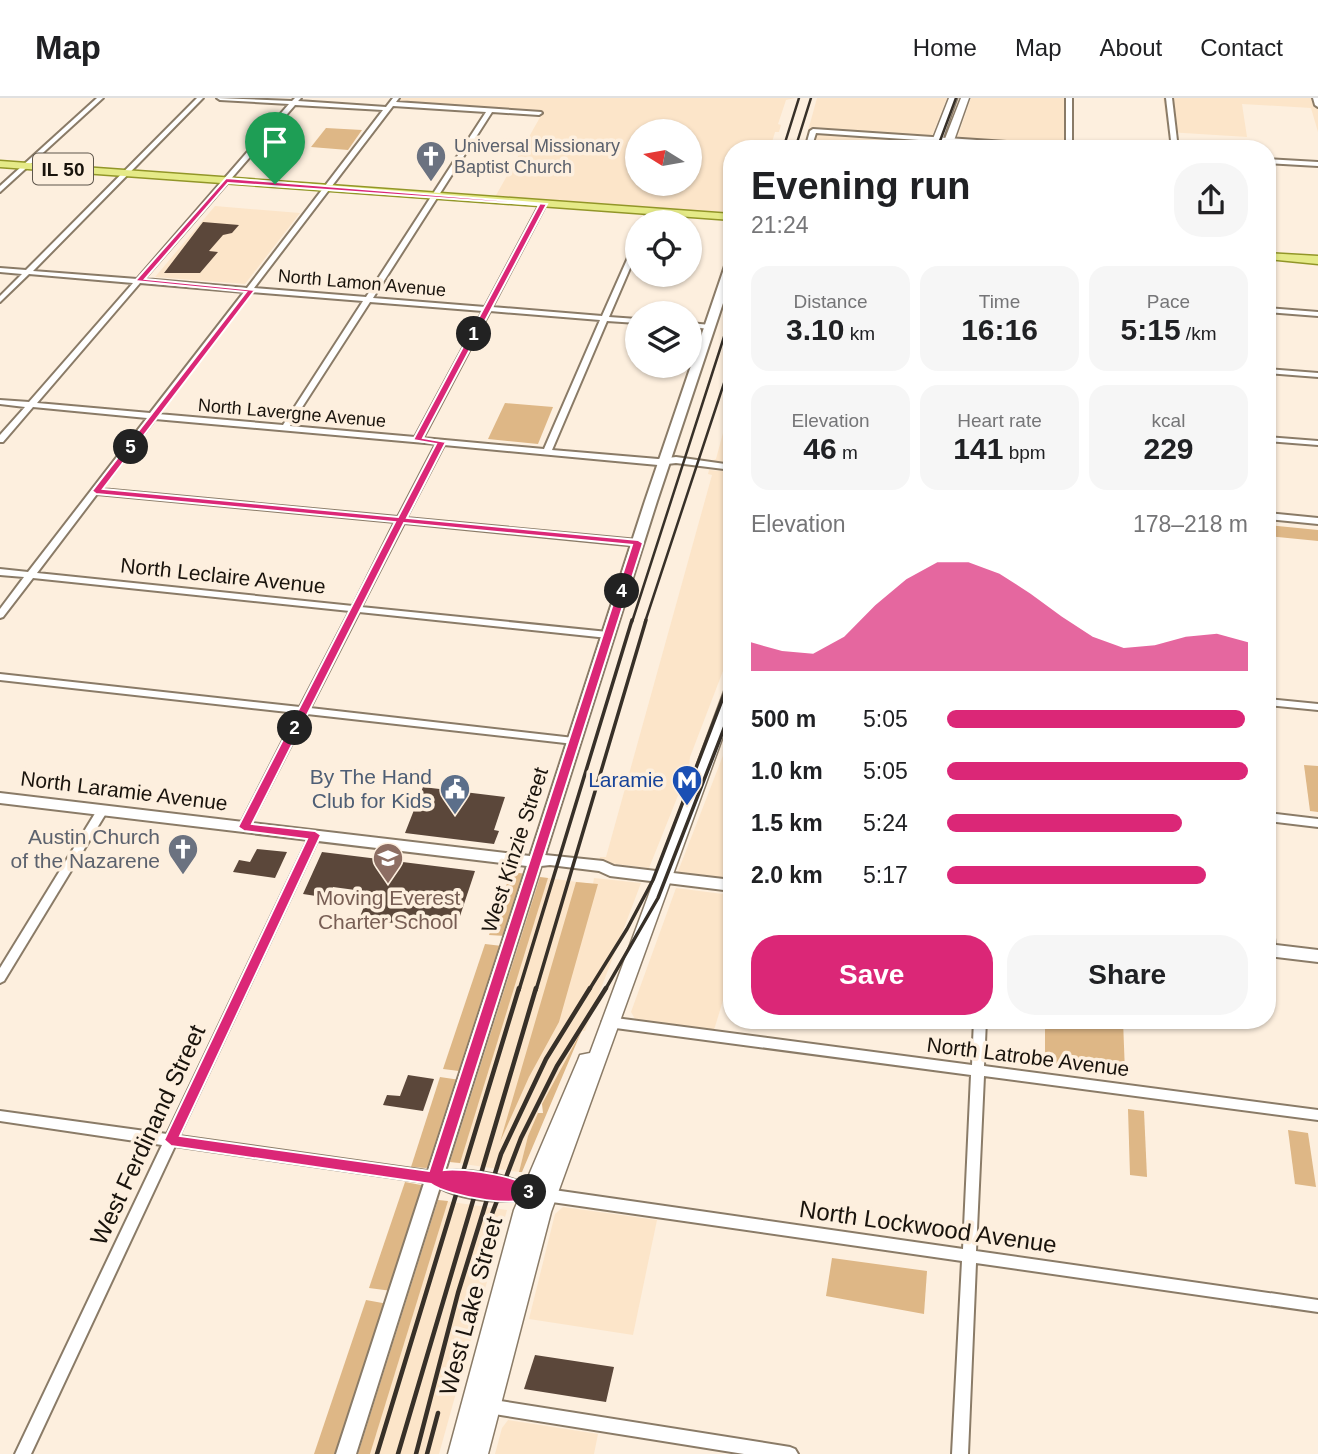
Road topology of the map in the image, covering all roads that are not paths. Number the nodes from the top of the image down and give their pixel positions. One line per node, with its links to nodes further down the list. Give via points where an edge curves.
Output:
1 (100, 98): 25 (street)
2 (200, 98): 26 (street)
3 (220, 98): 10 (street)
4 (953, 98): 17 (main road)
5 (959, 98): 18 (main road)
6 (965, 98): 19 (main road)
7 (1069, 98): 20 (street)
8 (1169, 98): 21 (street)
9 (1316, 98): 12 (street)
10 (296, 100): 11 (street); 27 (street)
11 (392, 104): 13 (street); 28 (street)
12 (1318, 105)
13 (490, 110): 14 (street); 30 (street)
14 (539, 113)
15 (810, 140): 16 (street, via 813,131)
16 (902, 140)
17 (943, 140)
18 (943, 140)
19 (944, 140)
20 (1069, 140)
21 (1174, 140)
22 (1276, 162): 24 (street)
23 (0, 164): 25 (main road, IL 50)
24 (1318, 164)
25 (26, 166): 26 (main road, IL 50); 29 (street)
26 (125, 173): 27 (main road, IL 50); 38 (street)
27 (226, 181): 28 (main road, IL 50); 40 (street)
28 (329, 188): 30 (main road, IL 50); 42 (street)
29 (0, 190)
30 (434, 196): 31 (main road, IL 50); 44 (street)
31 (543, 204): 32 (main road, IL 50); 45 (street)
32 (625, 214)
33 (702, 217): 34 (main road, IL 50)
34 (723, 217)
35 (1276, 257): 36 (main road)
36 (1318, 260)
37 (0, 270): 38 (street, North Lamon Avenue)
38 (27, 272): 40 (street, North Lamon Avenue); 43 (street)
39 (625, 273): 48 (street)
40 (139, 281): 42 (street, North Lamon Avenue); 55 (street)
41 (723, 288): 51 (street, West Kinzie Street)
42 (251, 290): 44 (street, North Lamon Avenue); 56 (street)
43 (0, 300)
44 (368, 300): 45 (street, North Lamon Avenue); 57 (street)
45 (487, 309): 48 (street, North Lamon Avenue); 59 (street)
46 (1276, 311): 47 (street)
47 (1318, 314)
48 (606, 319): 49 (street, North Lamon Avenue); 63 (street)
49 (625, 320)
50 (702, 326): 51 (street)
51 (710, 327): 64 (street, West Kinzie Street)
52 (1276, 372): 53 (street)
53 (1318, 375)
54 (0, 402): 55 (street, North Lavergne Avenue)
55 (31, 405): 56 (street, North Lavergne Avenue); 58 (street)
56 (155, 416): 57 (street, North Lavergne Avenue); 66 (street)
57 (285, 428): 59 (street, North Lavergne Avenue)
58 (0, 440)
59 (418, 440): 61 (street, North Lavergne Avenue)
60 (1276, 440): 62 (street)
61 (441, 442): 63 (street, North Lavergne Avenue); 68 (street)
62 (1318, 443)
63 (547, 452): 64 (street, North Lavergne Avenue)
64 (664, 462): 65 (street, North Lavergne Avenue); 70 (street, West Kinzie Street)
65 (723, 467)
66 (96, 491): 68 (street); 72 (street)
67 (1276, 517): 69 (street)
68 (401, 520): 70 (street); 73 (street)
69 (1318, 521)
70 (638, 543): 75 (street, West Kinzie Street)
71 (0, 572): 72 (street, North Leclaire Avenue)
72 (31, 575): 73 (street, North Leclaire Avenue); 74 (street)
73 (356, 609): 75 (street, North Leclaire Avenue); 79 (street)
74 (0, 615)
75 (608, 635): 81 (street, West Kinzie Street)
76 (0, 677): 79 (street)
77 (1276, 703): 78 (street)
78 (1318, 707)
79 (304, 710): 81 (street); 86 (street)
80 (723, 713): 89 (main road, West Lake Street)
81 (574, 741): 88 (street, West Kinzie Street)
82 (0, 798): 83 (street, North Laramie Avenue)
83 (103, 810): 86 (street, North Laramie Avenue); 93 (street)
84 (1276, 818): 85 (street)
85 (1318, 823)
86 (244, 827): 87 (street, North Laramie Avenue)
87 (315, 835): 88 (street, North Laramie Avenue); 99 (street, West Ferdinand Street)
88 (535, 862): 89 (street, North Laramie Avenue, via 547,869 600,876 610,871); 100 (street, West Kinzie Street)
89 (662, 877): 90 (street, North Laramie Avenue); 94 (main road, West Lake Street)
90 (723, 885)
91 (1276, 951): 92 (street)
92 (1318, 956)
93 (0, 978)
94 (608, 1022): 96 (street, North Latrobe Avenue); 101 (main road, West Lake Street, via 606,1039)
95 (979, 1029): 96 (street)
96 (977, 1070): 97 (street, North Latrobe Avenue); 102 (street)
97 (1318, 1115)
98 (0, 1116): 99 (street, North Lockwood Avenue)
99 (171, 1140): 100 (street, North Lockwood Avenue); 105 (street, West Ferdinand Street)
100 (434, 1178): 101 (street, North Lockwood Avenue, via 445,1186 514,1197); 106 (street, West Kinzie Street)
101 (539, 1194): 102 (street, North Lockwood Avenue); 104 (main road, West Lake Street, via 524,1210)
102 (968, 1256): 103 (street, North Lockwood Avenue); 110 (street)
103 (1318, 1306)
104 (481, 1405): 107 (main road, West Lake Street); 108 (main road, West Lake Street); 109 (street)
105 (23, 1454)
106 (346, 1454)
107 (459, 1454)
108 (477, 1454)
109 (790, 1454)
110 (960, 1454)

